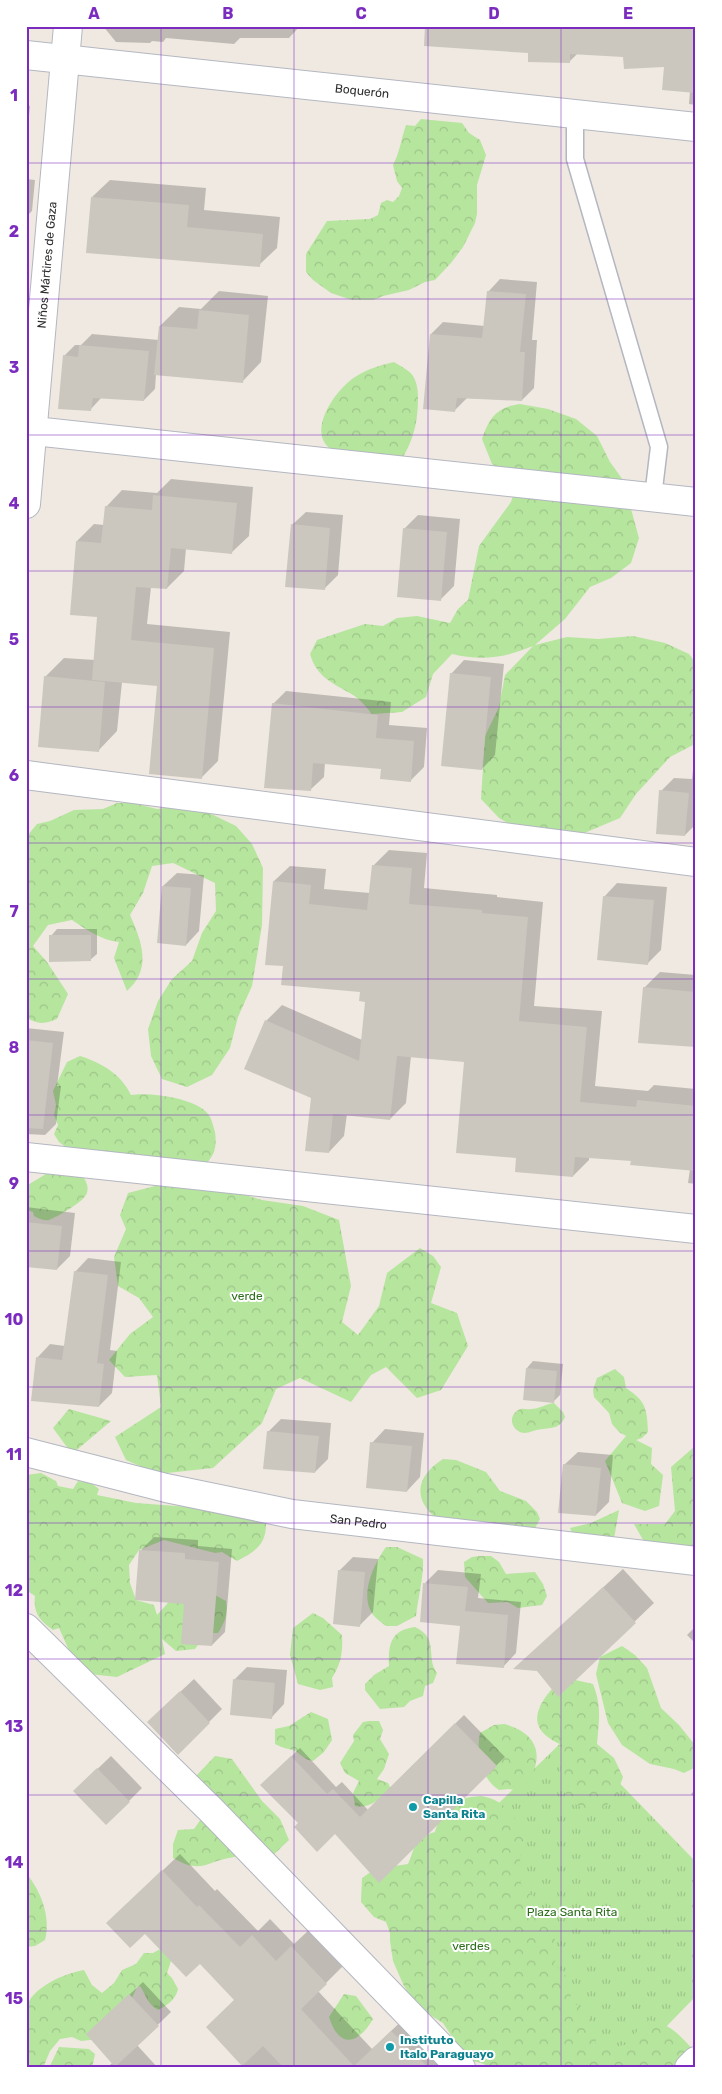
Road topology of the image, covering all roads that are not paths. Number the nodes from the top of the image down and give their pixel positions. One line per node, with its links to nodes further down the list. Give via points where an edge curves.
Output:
1 (68, 26): 3 (street, Niños Mártires de Gaza)
2 (26, 55): 3 (street, Boquerón)
3 (65, 60): 4 (street, Boquerón); 6 (street, Niños Mártires de Gaza)
4 (575, 114): 5 (street, Boquerón); 7 (lane, via 575,159 659,447)
5 (696, 127)
6 (34, 431): 7 (street); 9 (street, Niños Mártires de Gaza)
7 (653, 497): 8 (street)
8 (696, 502)
9 (26, 504)
10 (26, 775): 11 (street)
11 (696, 862)
12 (26, 1157): 13 (street)
13 (696, 1229)
14 (27, 1453): 15 (street, San Pedro, via 166,1488 292,1514)
15 (696, 1562)
16 (26, 1628): 18 (street, via 212,1811)
17 (696, 2061): 19 (street)
18 (461, 2068)
19 (689, 2068)

